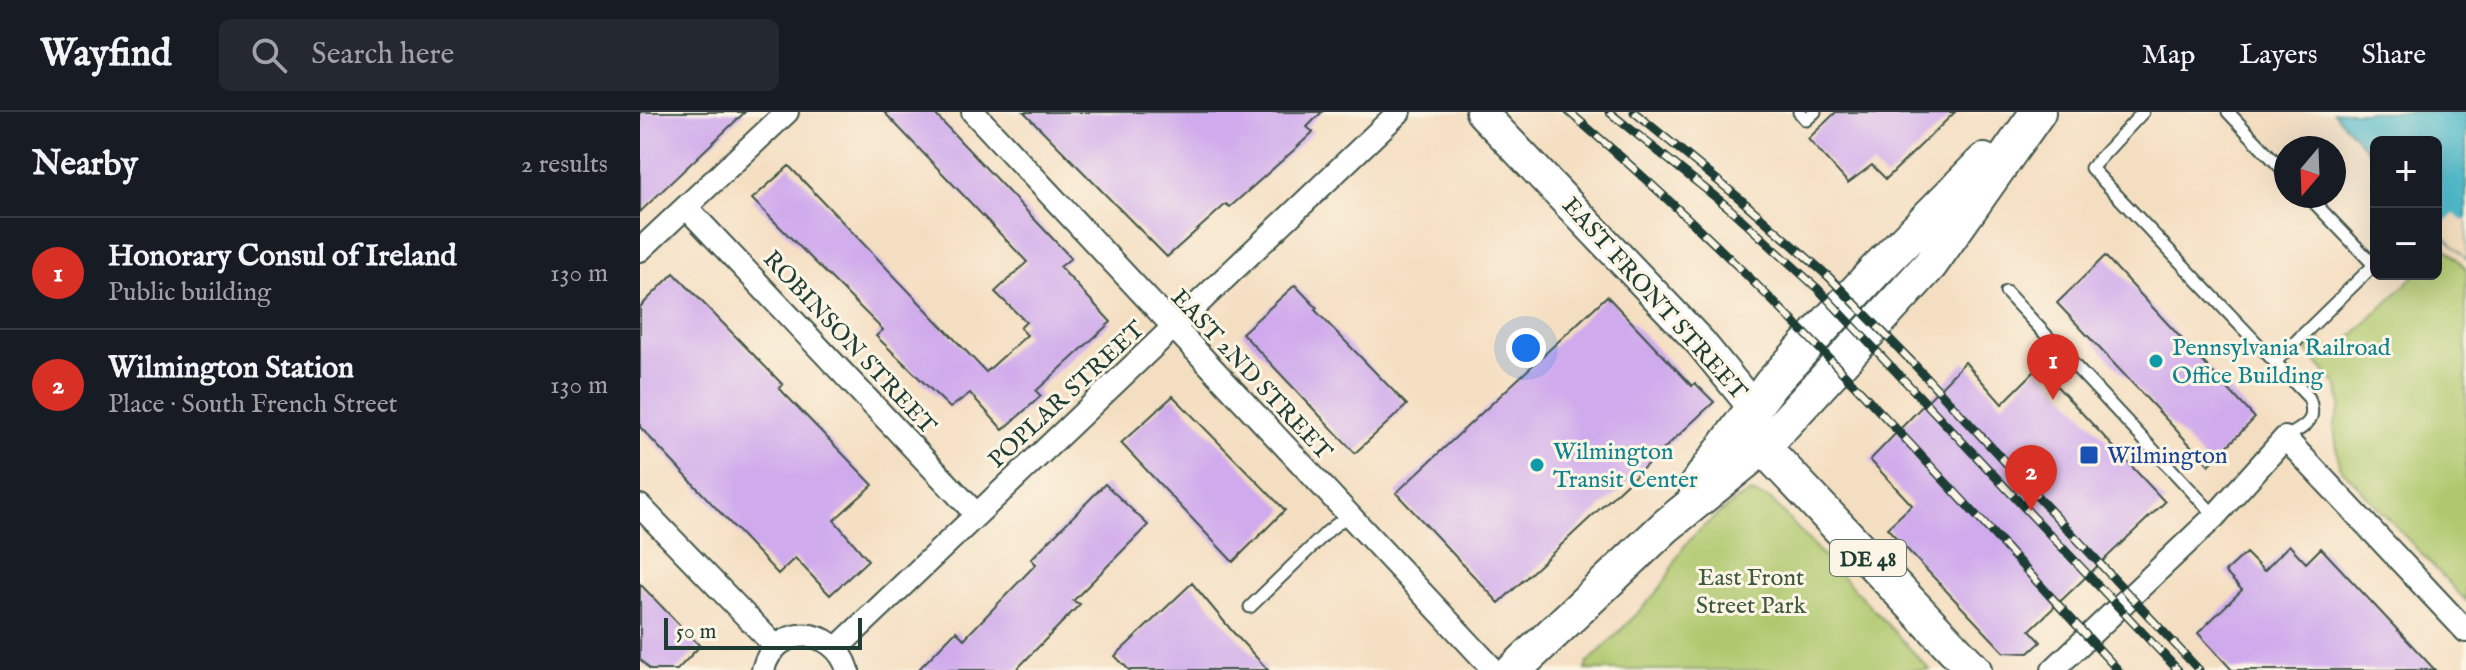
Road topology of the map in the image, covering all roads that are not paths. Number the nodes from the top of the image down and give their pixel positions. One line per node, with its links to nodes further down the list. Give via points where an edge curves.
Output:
1 (787, 112): 12 (street)
2 (973, 112): 16 (street, EAST 2ND STREET)
3 (1481, 112): 18 (street, EAST FRONT STREET, via 1691,332)
4 (1799, 112): 5 (lane, via 1806,120)
5 (1815, 112)
6 (2032, 112): 18 (main road, via 1875,271)
7 (2038, 112): 20 (main road, via 1930,265)
8 (2143, 112): 17 (lane, via 2091,168)
9 (2228, 112): 11 (lane)
10 (1392, 115): 16 (street, POPLAR STREET)
11 (2274, 160)
12 (686, 207): 14 (street); 22 (street, ROBINSON STREET)
13 (2319, 208): 17 (lane, via 2374,265)
14 (640, 250)
15 (2006, 292): 24 (lane)
16 (1175, 329): 22 (street, POPLAR STREET); 23 (street, EAST 2ND STREET)
17 (2275, 362): 19 (lane, via 2313,409 2308,424)
18 (1753, 407): 20 (street, EAST FRONT STREET); 25 (main road)
19 (2285, 438): 24 (street); 27 (street)
20 (1763, 447): 25 (main road); 34 (main road, EAST FRONT STREET / DE 48)
21 (640, 506): 28 (street)
22 (976, 514): 29 (street, POPLAR STREET)
23 (1348, 515): 26 (lane); 32 (street, EAST 2ND STREET)
24 (2215, 516): 35 (street)
25 (1666, 526): 33 (main road)
26 (1250, 607)
27 (2466, 631)
28 (776, 647): 29 (street, via 803,635); 30 (street)
29 (837, 648): 31 (street)
30 (763, 670)
31 (848, 670)
32 (1494, 670)
33 (1514, 670)
34 (1974, 670)
35 (2053, 670)

